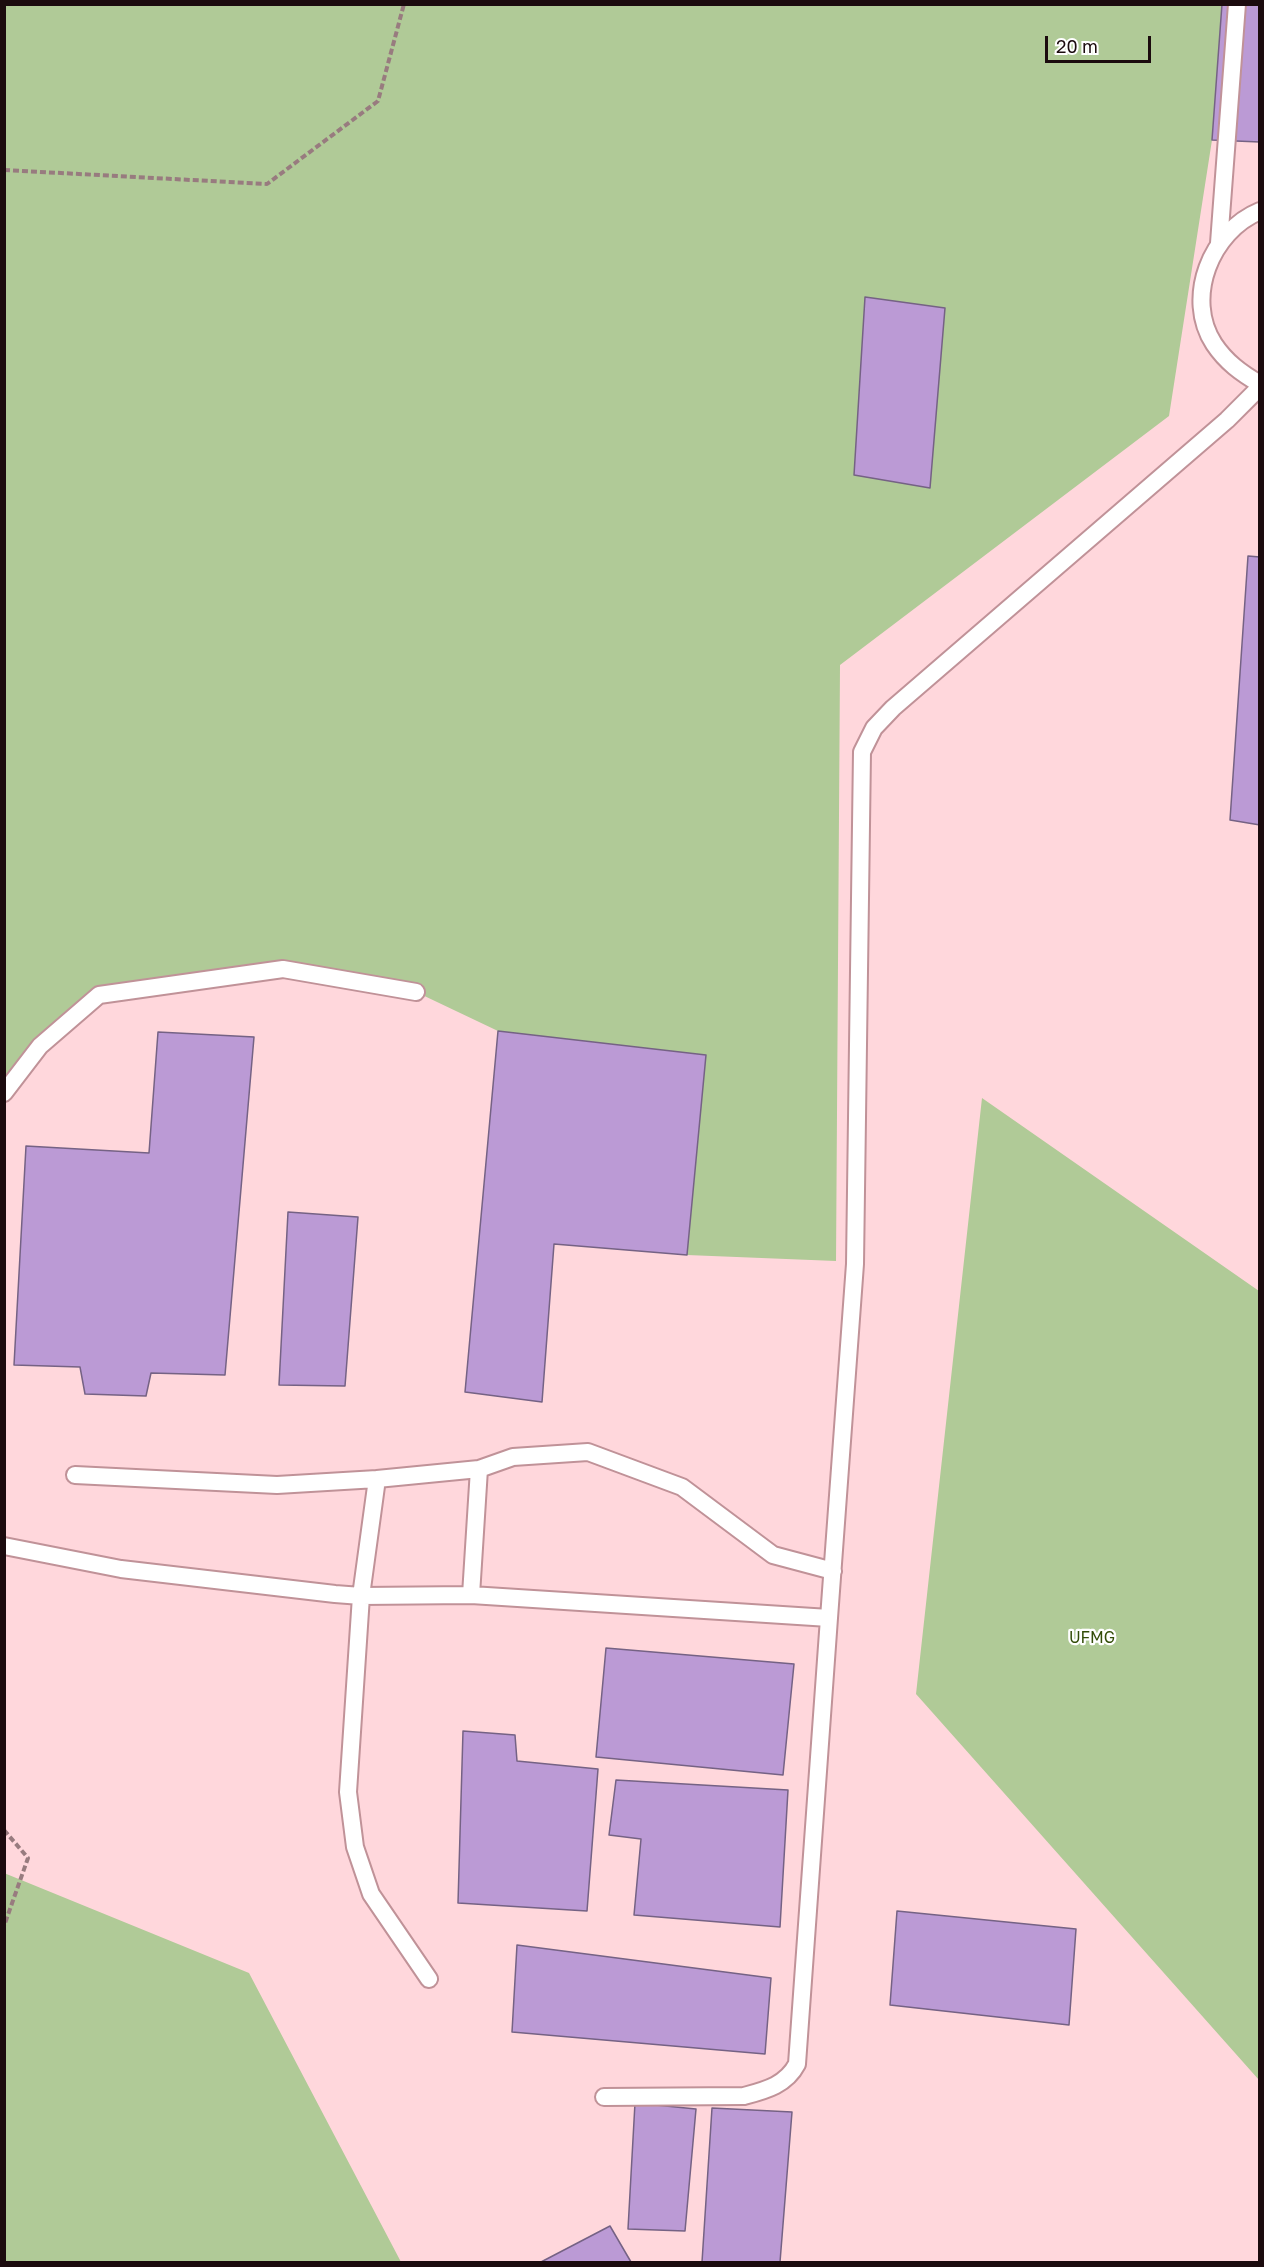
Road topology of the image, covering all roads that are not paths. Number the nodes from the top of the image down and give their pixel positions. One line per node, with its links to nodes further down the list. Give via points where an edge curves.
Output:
1 (1237, 4): 3 (lane)
2 (1260, 211): 3 (lane, via 1246,216)
3 (1219, 243): 4 (lane, via 1205,273 1202,312 1213,343 1234,368)
4 (1260, 385): 11 (lane, via 1227,420 893,708 874,728 862,752 855,1264)
5 (416, 992): 6 (lane, via 283,969 99,995 40,1046)
6 (4, 1093)
7 (478, 1469): 9 (lane); 11 (lane, via 513,1457 588,1452 682,1487 773,1555); 12 (lane)
8 (75, 1475): 9 (lane, via 277,1485)
9 (377, 1479): 13 (lane)
10 (4, 1546): 13 (lane, via 121,1569)
11 (833, 1571): 14 (lane)
12 (471, 1595): 13 (lane); 14 (lane)
13 (361, 1596): 15 (lane, via 348,1792 355,1847 371,1894)
14 (829, 1618): 16 (lane, via 797,2064 783,2082 744,2096)
15 (429, 1979)
16 (604, 2097)

